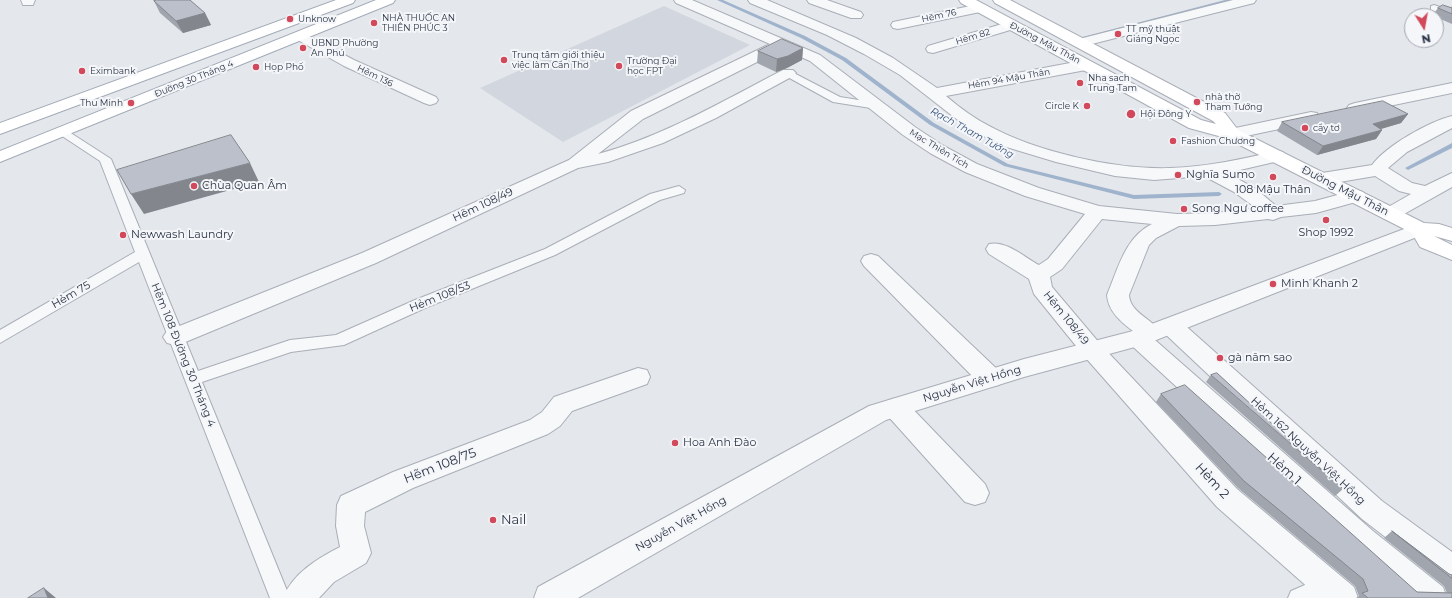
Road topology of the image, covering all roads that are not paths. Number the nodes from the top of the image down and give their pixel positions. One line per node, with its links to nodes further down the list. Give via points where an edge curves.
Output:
1 (348, 0): 24 (main road, Đường 30 Tháng 4)
2 (388, 0): 13 (main road, Đường 30 Tháng 4)
3 (681, 0): 15 (street, Mạc Thiên Tích)
4 (754, 0): 20 (street, via 869,51 905,72)
5 (814, 0): 10 (street)
6 (966, 0): 9 (main road, Đường Mậu Thân)
7 (1000, 0): 14 (main road, Đường Mậu Thân)
8 (1249, 0): 14 (street)
9 (980, 8): 11 (street, Hẽm 76); 12 (main road, Đường Mậu Thân)
10 (856, 15)
11 (898, 25)
12 (1012, 25): 16 (street, Hẽm 82); 17 (main road, Đường Mậu Thân)
13 (301, 36): 21 (street, Hẽm 136, via 349,64); 25 (main road, Đường 30 Tháng 4)
14 (1080, 43): 26 (main road, Đường Mậu Thân, via 1219,117)
15 (782, 44): 22 (street, Mạc Thiên Tích, via 815,58); 29 (street, via 637,115)
16 (933, 49)
17 (1086, 65): 20 (street, Hẻm 94 Mậu Thân); 26 (main road, Đường Mậu Thân, via 1195,124)
18 (788, 73): 22 (lane, via 837,100); 29 (street, Hẽm 108/49, via 650,144 599,160)
19 (1452, 88): 26 (street)
20 (932, 94): 30 (street, via 963,120 987,132 1075,162 1120,171 1153,174)
21 (430, 100)
22 (877, 106): 37 (street, Mạc Thiên Tích, via 931,146 971,168 1032,192)
23 (1452, 121): 31 (street, via 1405,146 1381,163)
24 (0, 129)
25 (62, 132): 28 (main road, Đường 30 Tháng 4); 44 (lane, Hẽm 108 Đường 30 Tháng 4, via 105,159)
26 (1232, 134): 27 (main road, Đường Mậu Thân)
27 (1277, 156): 30 (street); 32 (main road, Đường Mậu Thân)
28 (0, 157)
29 (573, 164): 49 (street, Hẽm 108/49, via 369,258)
30 (1204, 170): 38 (street, via 1240,186)
31 (1378, 170): 32 (street); 35 (street, via 1406,187)
32 (1322, 179): 36 (main road, Đường Mậu Thân)
33 (1452, 179): 35 (street)
34 (679, 190): 53 (lane, Hẻm 108/53, via 655,197 550,252 420,304 338,341 290,346)
35 (1428, 192): 39 (street)
36 (1356, 196): 38 (street, Mạc Thiên Tích, via 1316,207); 39 (main road, Đường Mậu Thân)
37 (1097, 212): 40 (street, Mạc Thiên Tích); 46 (street, via 1055,264)
38 (1273, 214): 40 (street, Mạc Thiên Tích)
39 (1390, 214): 41 (main road, Đường Mậu Thân)
40 (1177, 220): 47 (street, via 1149,233 1140,242 1118,295 1119,303 1124,310)
41 (1437, 231): 43 (main road, Đường Mậu Thân, via 1427,242); 47 (street, Nguyễn Việt Hồng)
42 (996, 249): 46 (street)
43 (1452, 253)
44 (142, 254): 48 (lane, Hẻm 75); 49 (lane, Hẽm 108 Đường 30 Tháng 4)
45 (871, 261): 52 (street)
46 (1039, 275): 50 (street, Hẽm 108/49, via 1042,289)
47 (1153, 332): 50 (street, Nguyễn Việt Hồng); 56 (street, Hẻm 162 Nguyễn Việt Hồng, via 1372,510); 62 (street, Hẻm 1, via 1363,540)
48 (0, 337)
49 (176, 337): 53 (lane, Hẽm 108 Đường 30 Tháng 4)
50 (1093, 351): 52 (street, Nguyễn Việt Hồng); 57 (street, Hẻm 2, via 1227,498)
51 (638, 377): 59 (street, Hẽm 108/75, via 563,404 551,419 539,427 403,480 351,505 350,526 356,553 323,572)
52 (990, 378): 54 (street, Nguyễn Việt Hồng)
53 (192, 379): 58 (lane, Hẽm 108 Đường 30 Tháng 4)
54 (896, 408): 55 (street); 60 (street, Nguyễn Việt Hồng, via 878,413)
55 (975, 493)
56 (1452, 570)
57 (1336, 591): 61 (lane)
58 (280, 598)
59 (298, 598)
60 (550, 598)
61 (1298, 598)
62 (1432, 598)

